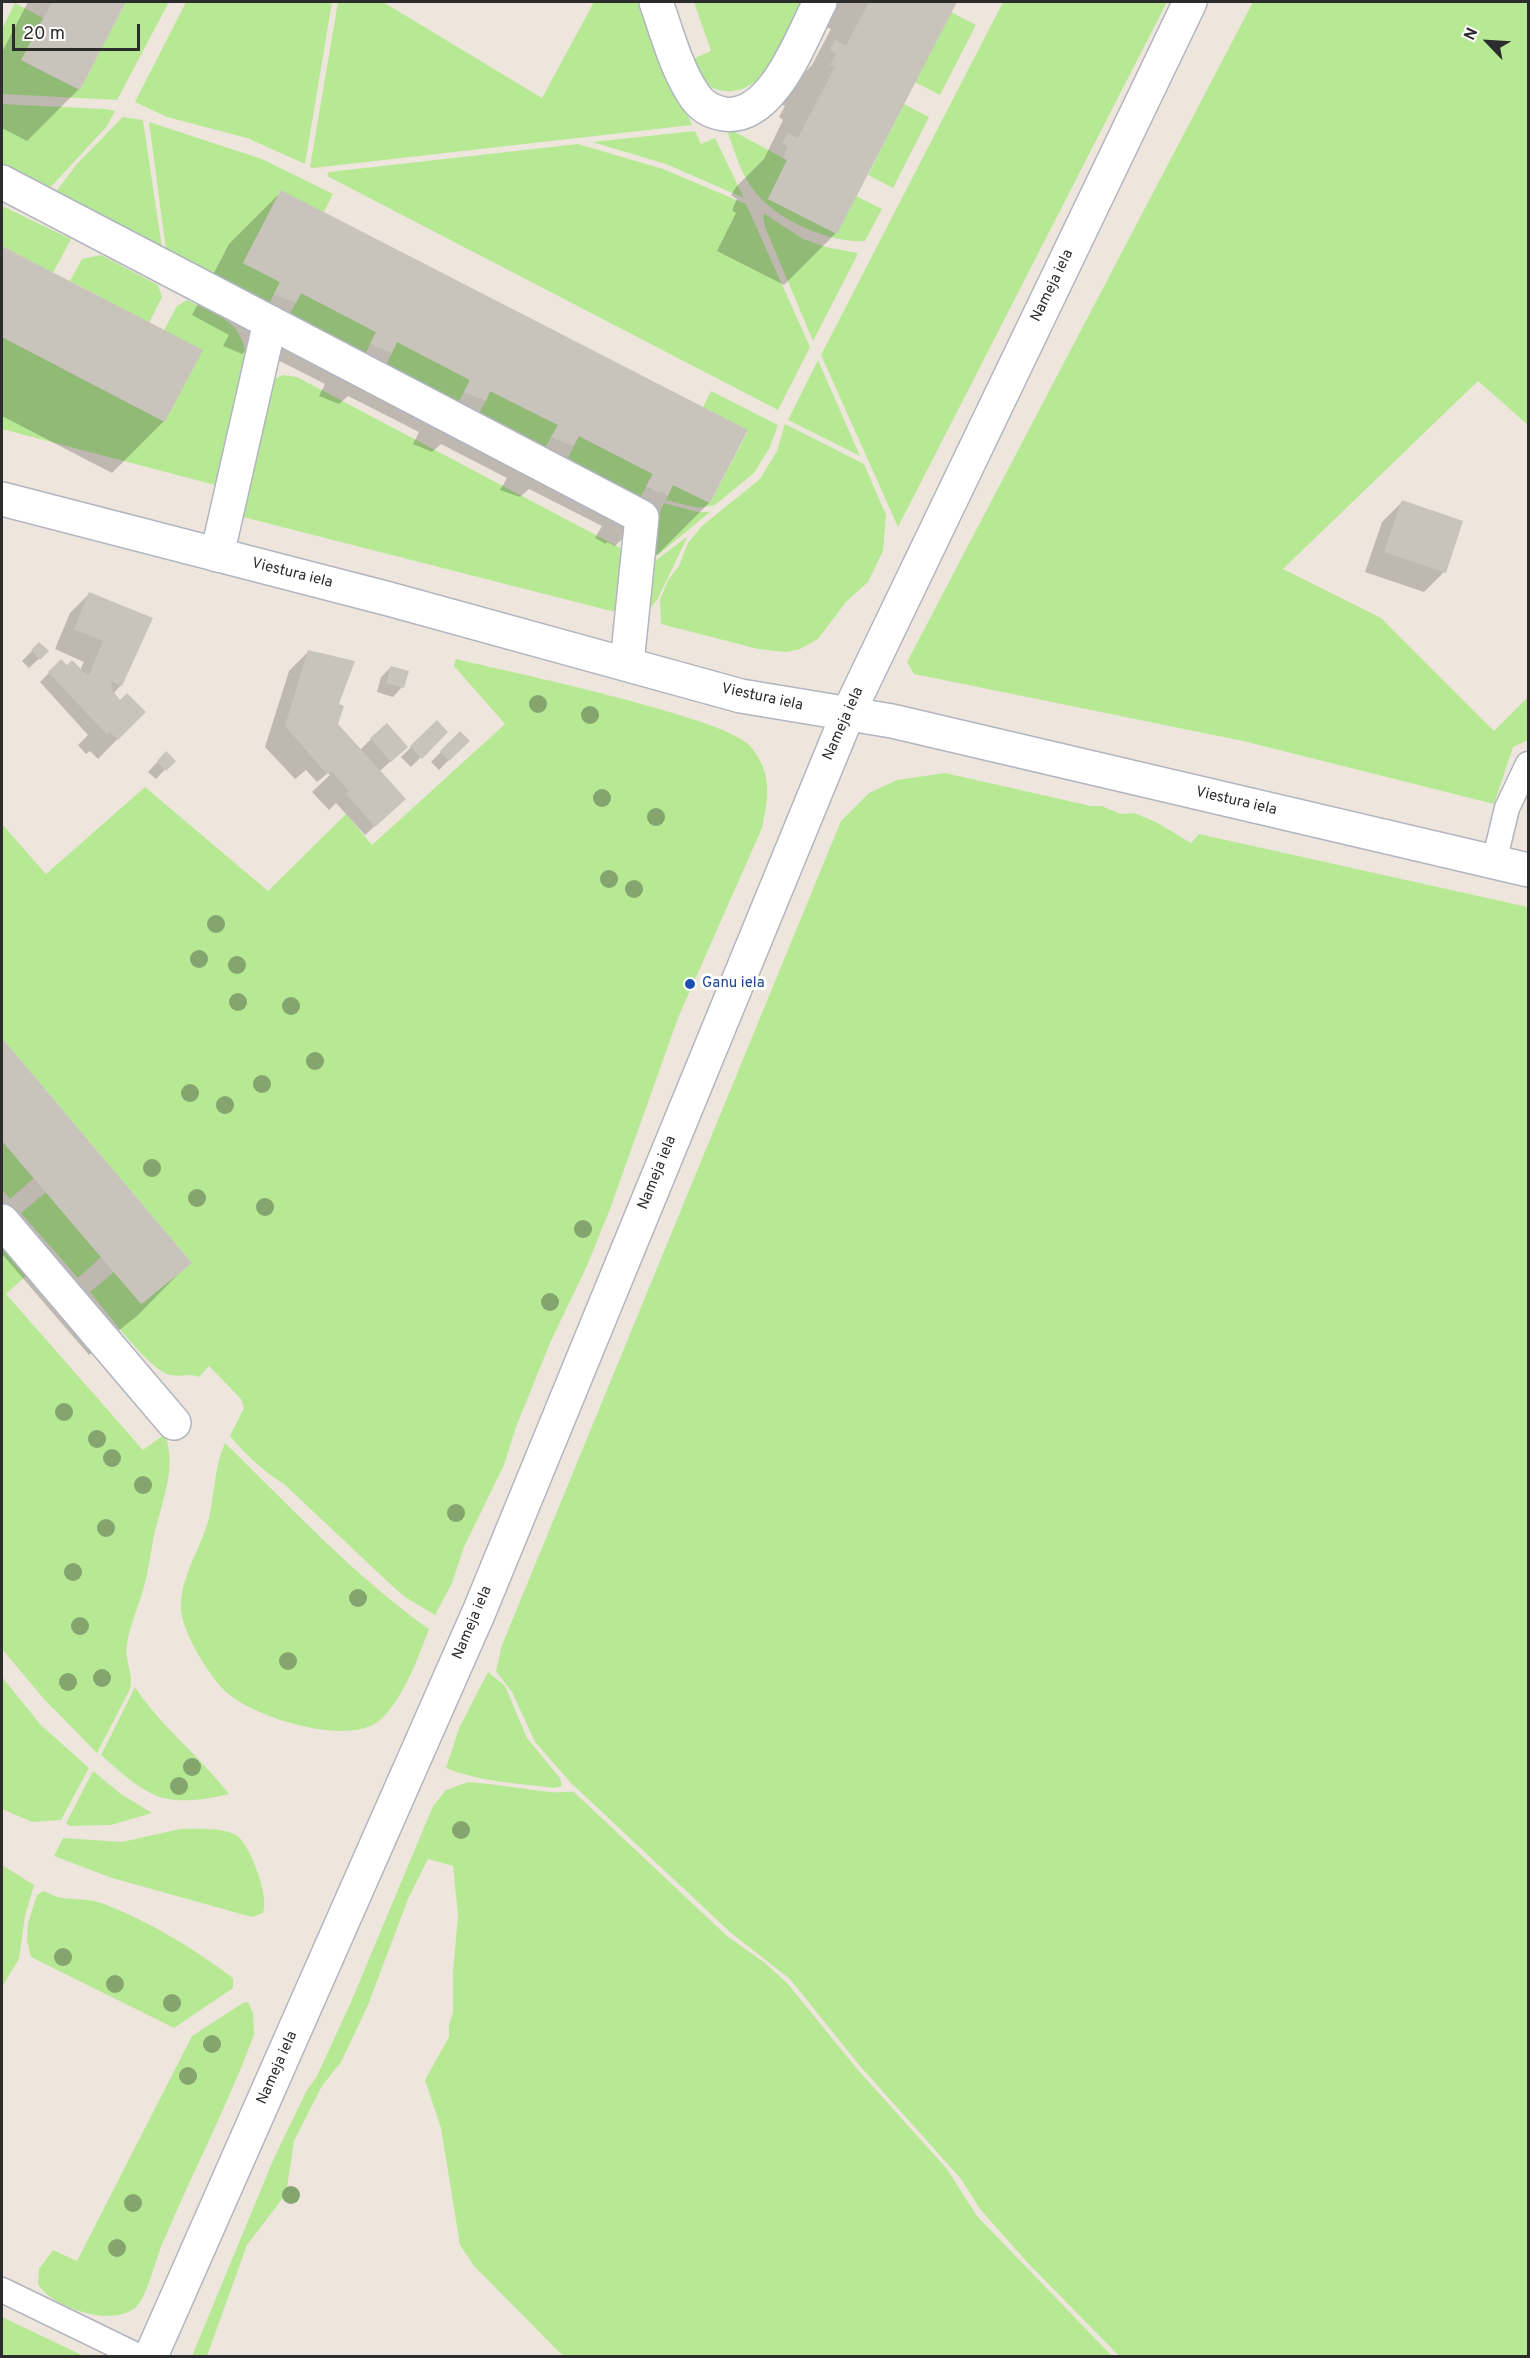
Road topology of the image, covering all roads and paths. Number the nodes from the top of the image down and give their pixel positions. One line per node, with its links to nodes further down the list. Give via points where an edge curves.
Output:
1 (656, 2): 2 (street, via 682,73 696,98 713,112 733,115 753,108 770,94)
2 (820, 2)
3 (1190, 2): 9 (street, Nameja iela)
4 (2, 182): 5 (street)
5 (270, 322): 7 (street); 8 (street, via 642,517)
6 (2, 499): 7 (street, Viestura iela)
7 (217, 555): 8 (street, Viestura iela)
8 (627, 663): 9 (street, Viestura iela, via 741,696)
9 (847, 716): 11 (street, Viestura iela, via 892,722); 17 (street, Nameja iela, via 478,1612)
10 (1528, 764): 11 (lane, via 1507,808)
11 (1494, 862): 12 (street, Viestura iela)
12 (1528, 870)
13 (2, 1221): 14 (street)
14 (174, 1423)
15 (2, 2290): 16 (lane)
16 (138, 2356)
17 (151, 2356)

